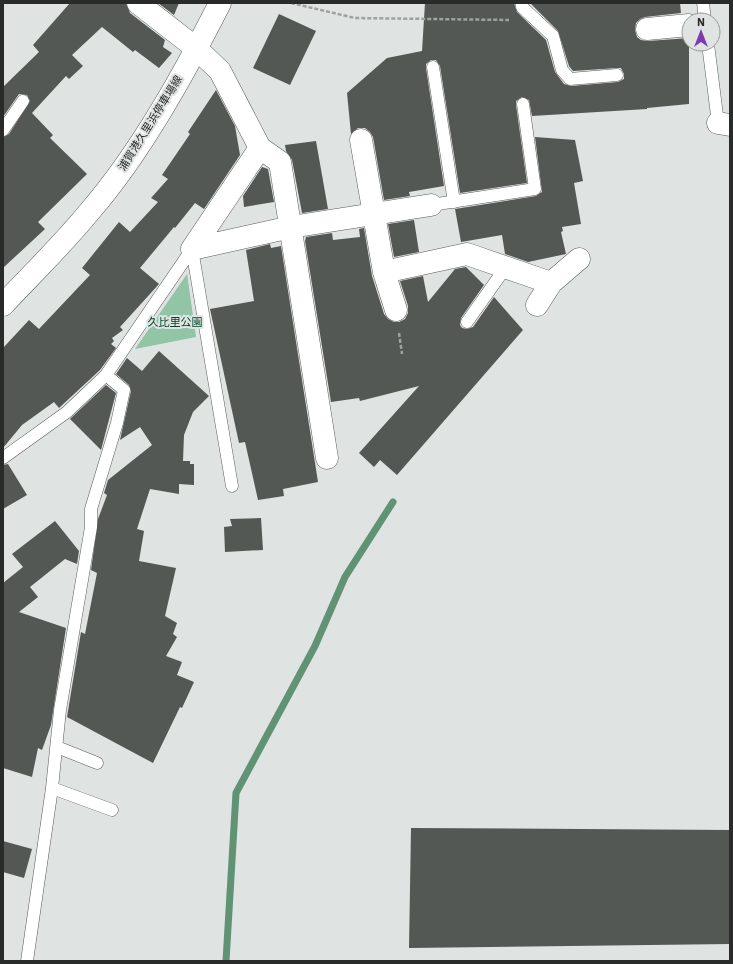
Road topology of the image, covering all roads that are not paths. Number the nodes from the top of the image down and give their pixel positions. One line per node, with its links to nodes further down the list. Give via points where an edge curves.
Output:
1 (138, 3): 6 (street)
2 (220, 3): 6 (street, 浦賀港久里浜停車場線)
3 (522, 5): 9 (lane, via 553,36 562,70 570,80)
4 (681, 26): 5 (street)
5 (647, 29)
6 (197, 49): 15 (street, via 220,71); 25 (street, 浦賀港久里浜停車場線, via 136,150 91,211)
7 (710, 52): 12 (lane)
8 (433, 67): 16 (lane)
9 (617, 75)
10 (23, 101): 13 (lane)
11 (523, 104): 16 (lane, via 535,189)
12 (724, 124)
13 (3, 130)
14 (361, 140): 18 (street)
15 (260, 148): 19 (street, via 280,162); 20 (street)
16 (454, 202): 17 (lane)
17 (431, 205): 18 (street)
18 (375, 214): 19 (street); 23 (street)
19 (291, 228): 20 (street); 31 (street)
20 (192, 249): 29 (lane); 32 (lane)
21 (579, 259): 24 (street)
22 (506, 267): 23 (street, via 467,254); 24 (street); 28 (lane)
23 (384, 272): 27 (street)
24 (551, 283): 26 (street)
25 (3, 305)
26 (537, 305)
27 (396, 310)
28 (468, 322)
29 (106, 376): 30 (lane, via 67,412); 33 (lane, via 124,390 117,423 91,509 91,527)
30 (3, 458)
31 (327, 458)
32 (232, 486)
33 (56, 747): 34 (lane); 35 (lane)
34 (97, 763)
35 (52, 788): 36 (lane); 37 (lane)
36 (112, 810)
37 (27, 961)

